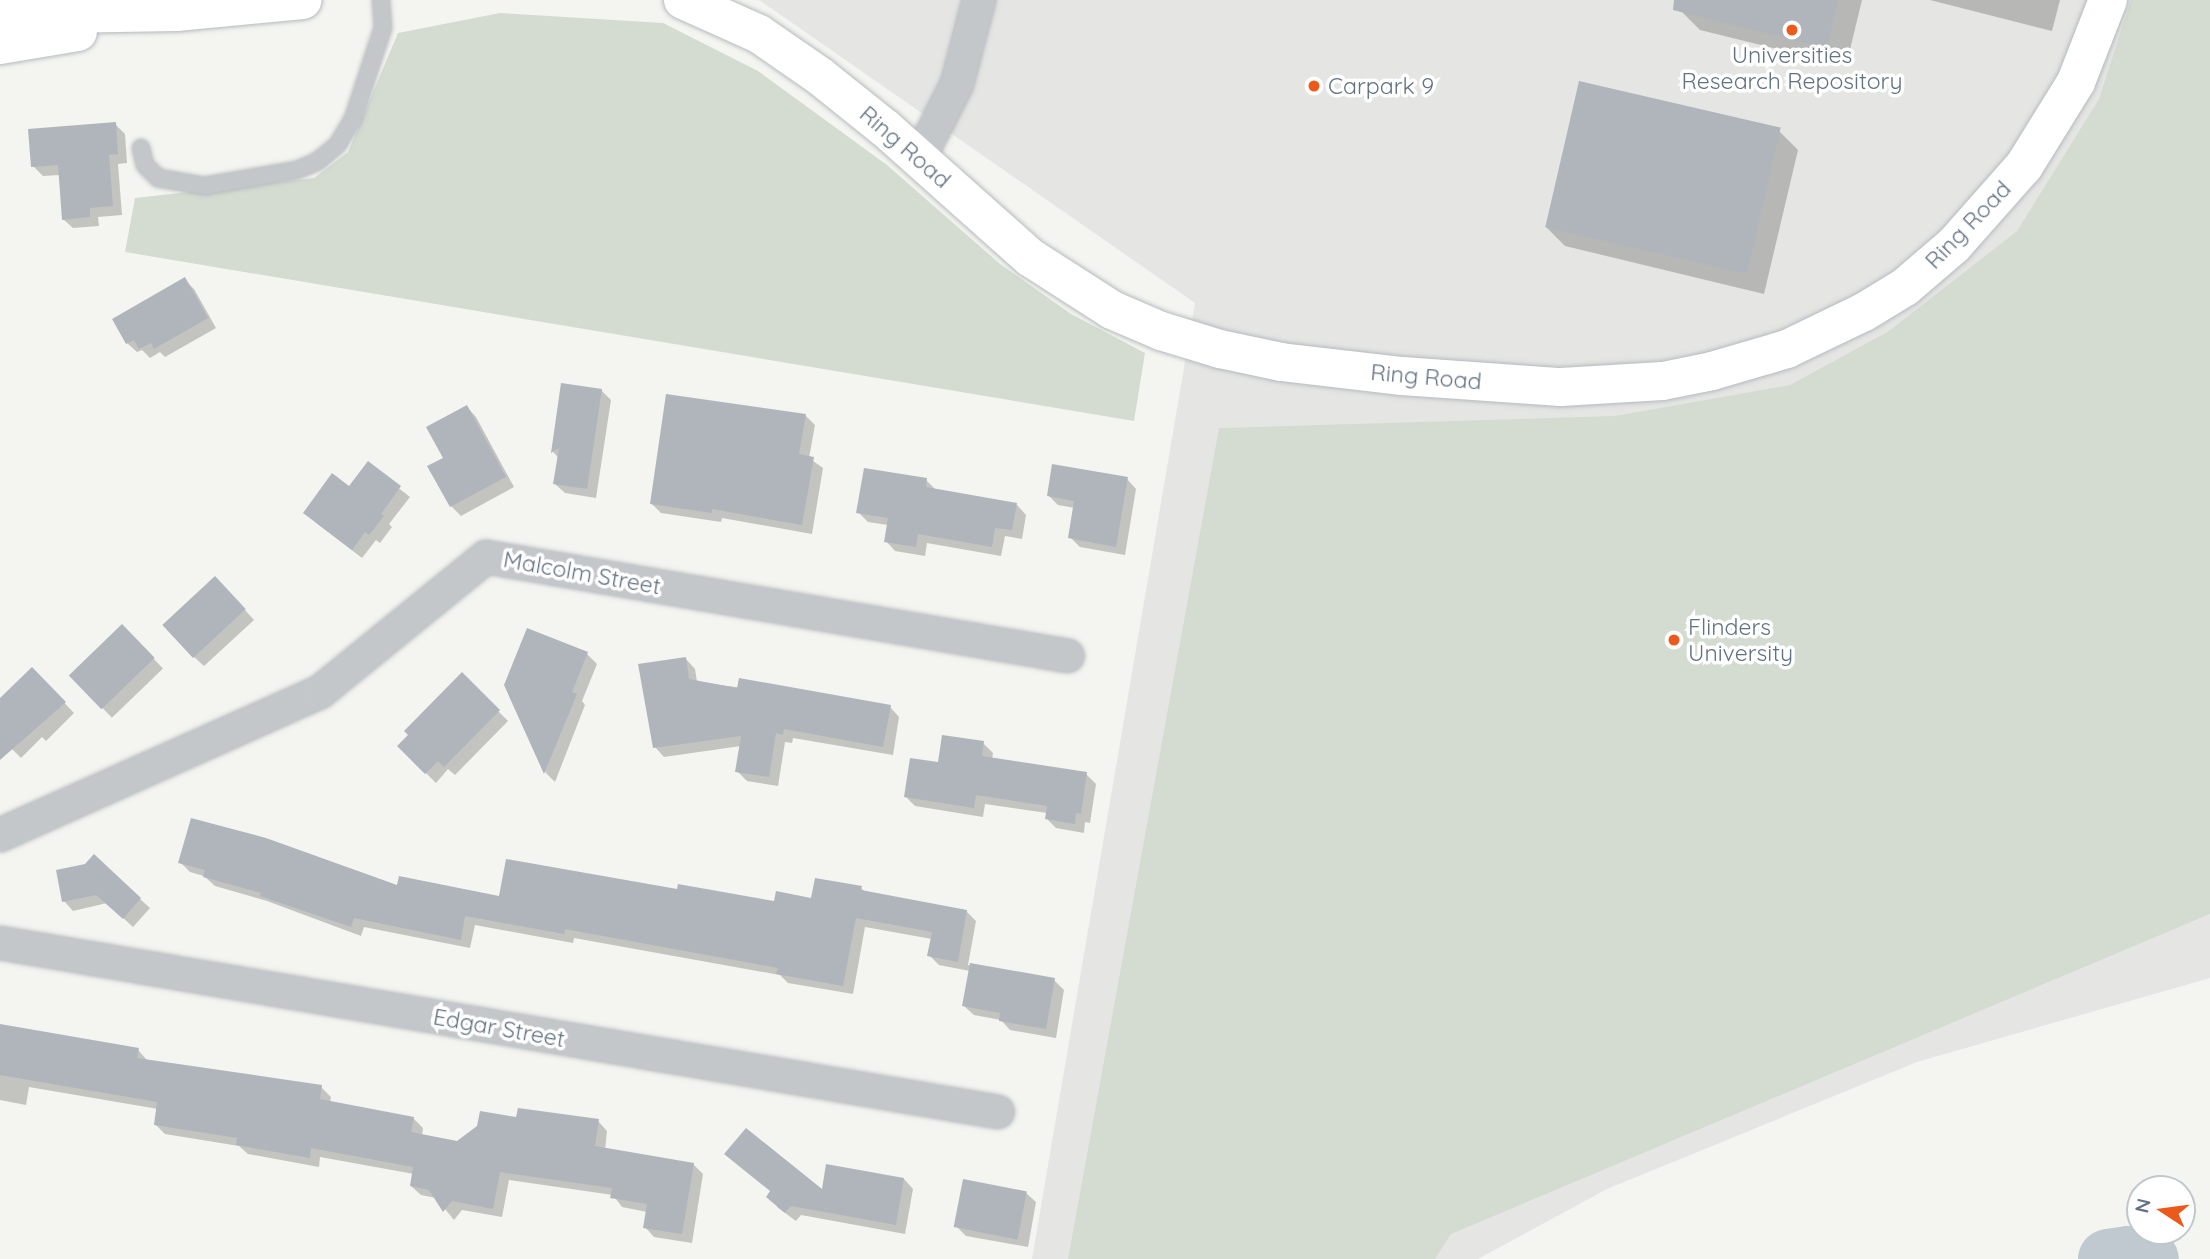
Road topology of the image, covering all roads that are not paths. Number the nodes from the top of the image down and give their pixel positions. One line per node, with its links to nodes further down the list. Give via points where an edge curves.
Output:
1 (302, 0): 6 (street)
2 (381, 0): 11 (lane, via 383,28 353,119 338,144 318,161 297,170 205,186 158,178 145,165)
3 (683, 0): 12 (street, Ring Road, via 759,34 821,77)
4 (979, 0): 12 (street, via 957,84)
5 (2108, 0): 12 (street, Ring Road, via 2076,82 2024,166 1954,245 1905,287 1787,349 1712,372 1663,381 1561,387 1402,376 1281,362 1161,331 1112,310 1031,258)
6 (176, 12): 7 (street); 8 (street)
7 (0, 15)
8 (38, 41): 9 (street); 10 (street)
9 (0, 45)
10 (0, 55)
11 (141, 148)
12 (919, 159)
13 (1068, 656): 14 (street, Malcolm Street, via 486,557 320,692)
14 (0, 835)
15 (0, 943): 16 (street, Edgar Street)
16 (998, 1112)

